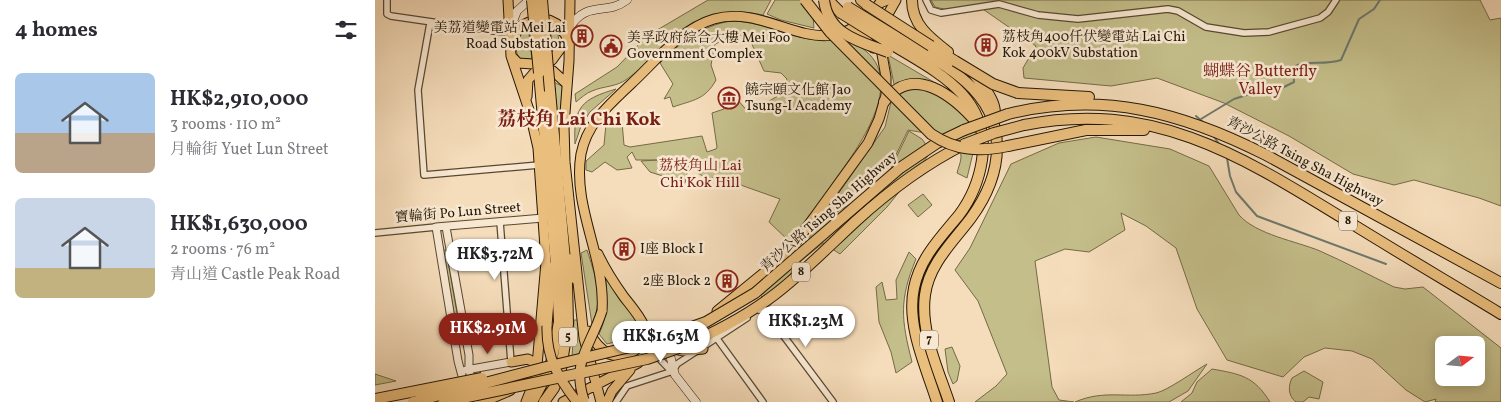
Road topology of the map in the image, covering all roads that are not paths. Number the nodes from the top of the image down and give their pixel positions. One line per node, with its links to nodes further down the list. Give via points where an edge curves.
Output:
1 (387, 0): 18 (street, via 387,14)
2 (508, 0): 19 (main road)
3 (542, 0): 29 (highway, 5, bridge)
4 (571, 0): 21 (main road)
5 (627, 0): 21 (main road, via 613,6 597,5 577,14)
6 (805, 0): 35 (highway, bridge, via 822,23 914,119 949,144 989,149 1107,128)
7 (826, 0): 15 (highway, 7); 22 (highway, bridge, via 829,18 841,32 856,40)
8 (896, 0): 27 (main road, via 884,18 880,34)
9 (927, 0): 10 (street, via 931,10 941,13 999,4 1037,15 1074,19 1167,9 1178,11 1206,27 1244,34 1269,32 1320,18)
10 (1337, 0)
11 (530, 1): 19 (main road, via 517,12); 29 (highway, 5, bridge)
12 (862, 1): 32 (highway, bridge, via 1003,88 1036,96 1117,101)
13 (883, 1): 20 (main road, via 863,22)
14 (909, 2): 33 (highway, via 925,33 971,70 981,84 995,107 996,115)
15 (844, 7): 22 (highway, 7, bridge)
16 (549, 20): 21 (main road)
17 (529, 22): 23 (main road, via 519,27)
18 (430, 23): 19 (street); 36 (street, via 418,90 424,175)
19 (508, 33): 23 (main road)
20 (841, 33): 27 (main road, via 861,35 867,39); 43 (main road, via 809,35 754,19 735,17 707,22 683,35 605,109 587,134 581,155 581,178 583,211)
21 (569, 35): 25 (main road); 28 (main road)
22 (892, 44): 33 (highway, 7, via 965,80 979,96); 34 (highway, 7, via 946,79 969,101)
23 (509, 46): 24 (main road)
24 (511, 56): 30 (main road); 30 (main road, via 517,63 533,68 527,84)
25 (553, 60)
26 (553, 71): 28 (main road)
27 (884, 71): 31 (main road)
28 (567, 84): 46 (main road, via 563,137)
29 (545, 91): 39 (highway, 5); 44 (highway, 5)
30 (527, 102): 36 (main road)
31 (885, 102): 34 (highway, via 896,88 913,84 945,93 958,102); 51 (main road, via 868,144 794,246 756,281)
32 (1180, 118): 47 (highway, 青沙公路 Tsing Sha Highway / 8, via 1233,138); 56 (highway, 青沙公路 Tsing Sha Highway / 8, bridge, via 1121,106 1062,105 1016,112 971,126 900,168 853,206 783,271 724,312 658,340)
33 (992, 122): 83 (highway, 7, via 997,152 993,180 977,210 937,263 925,296 926,328)
34 (983, 130): 82 (highway, 7, bridge, via 983,156 975,187 959,215 928,253 913,290 914,326)
35 (1185, 134): 48 (highway, 青沙公路 Tsing Sha Highway / 8, via 1268,173); 63 (highway, 青沙公路 Tsing Sha Highway / 8, bridge, via 1120,120 1078,118 1039,122 981,137 945,155 902,183 775,294 719,330 647,359)
36 (539, 165): 37 (main road)
37 (543, 218): 38 (street, 寶輪街 Po Lun Street); 44 (main road)
38 (500, 222): 40 (street, 寶輪街 Po Lun Street); 54 (street)
39 (562, 224): 46 (highway); 72 (highway, 5, via 568,298 567,340 558,378)
40 (446, 226): 41 (street, 寶輪街 Po Lun Street); 57 (street)
41 (436, 227): 42 (street, 寶輪街 Po Lun Street); 58 (street)
42 (375, 233)
43 (590, 239): 49 (main road, via 613,282 642,323 644,338 633,352 611,354 597,343); 75 (main road, bridge, via 601,285 602,311 581,359 579,378)
44 (550, 262): 45 (highway); 56 (main road); 71 (highway, 5, via 559,298 558,338 551,369)
45 (551, 276): 74 (main road, bridge, via 547,345 553,367)
46 (576, 279): 49 (main road)
47 (1501, 283)
48 (1501, 314)
49 (582, 323): 60 (main road)
50 (718, 340): 52 (street); 80 (street); 81 (street, via 763,307)
51 (668, 347): 52 (main road, via 678,351); 53 (main road); 59 (main road)
52 (703, 349): 59 (street, via 677,364)
53 (656, 355): 55 (main road); 59 (street)
54 (511, 362): 56 (main road, via 528,358); 57 (street)
55 (636, 364): 60 (main road); 77 (main road, via 617,384)
56 (541, 365): 64 (highway, bridge); 65 (highway, 青沙公路 Tsing Sha Highway / 8, bridge); 70 (main road)
57 (469, 370): 58 (street); 61 (street)
58 (460, 371): 62 (street)
59 (673, 372): 78 (street, via 633,383 622,390); 79 (main road)
60 (596, 385): 73 (main road); 76 (main road)
61 (473, 387): 62 (street); 68 (street)
62 (465, 388): 64 (street, via 433,394); 67 (street)
63 (513, 389): 66 (highway, 青沙公路 Tsing Sha Highway / 8, bridge, via 478,393); 69 (highway)
64 (375, 397)
65 (413, 402)
66 (444, 402)
67 (469, 402)
68 (477, 402)
69 (483, 402)
70 (526, 402)
71 (532, 402)
72 (545, 402)
73 (563, 402)
74 (577, 402)
75 (585, 402)
76 (601, 402)
77 (607, 402)
78 (615, 402)
79 (696, 402)
80 (763, 402)
81 (832, 402)
82 (937, 402)
83 (949, 402)

